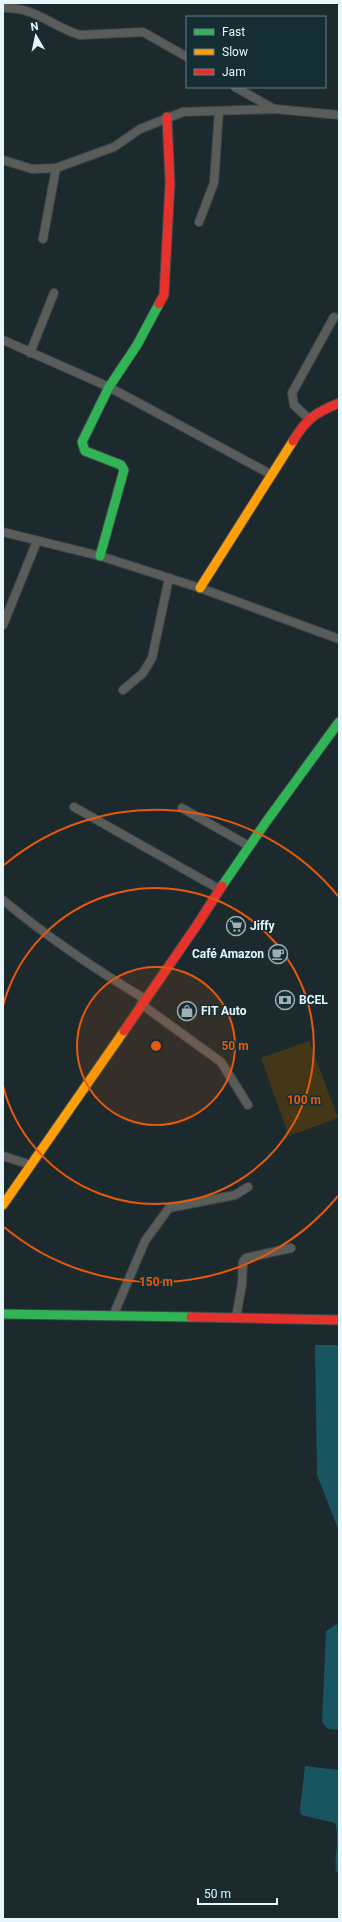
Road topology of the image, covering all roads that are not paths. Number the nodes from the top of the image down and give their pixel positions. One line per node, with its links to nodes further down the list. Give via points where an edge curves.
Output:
1 (26, 6): 2 (street); 3 (street, via 71,32 142,32)
2 (3, 8)
3 (186, 56)
4 (237, 88): 5 (street)
5 (275, 109): 6 (street); 7 (street)
6 (219, 111): 8 (street, via 183,112); 11 (street, via 214,183)
7 (339, 115)
8 (167, 117): 10 (street, via 140,129 114,147); 17 (street, via 170,183 164,295 137,345)
9 (3, 160): 10 (street, via 32,169)
10 (56, 168): 12 (street)
11 (199, 222)
12 (43, 239)
13 (54, 293): 16 (street)
14 (334, 317): 19 (street, via 292,393 294,404)
15 (3, 340): 16 (street)
16 (30, 353): 17 (street)
17 (109, 387): 20 (street); 23 (street, via 82,442 86,450 121,464 124,470)
18 (339, 403): 19 (street)
19 (309, 419): 20 (street)
20 (272, 475): 25 (street)
21 (3, 532): 22 (street)
22 (37, 541): 23 (street); 26 (street)
23 (100, 556): 24 (street)
24 (169, 578): 25 (street); 28 (street, via 152,658 143,673)
25 (200, 588): 27 (street)
26 (3, 625)
27 (339, 639)
28 (124, 690)
29 (339, 722): 32 (street)
30 (74, 807): 33 (street)
31 (182, 808): 32 (street)
32 (249, 846): 33 (street)
33 (218, 889): 35 (street, via 198,925)
34 (3, 900): 35 (street, via 29,922)
35 (143, 1002): 36 (street, via 221,1062); 38 (street)
36 (248, 1105)
37 (3, 1156): 38 (street)
38 (32, 1165): 40 (street)
39 (248, 1187): 43 (street, via 235,1195 169,1208 145,1241)
40 (3, 1205)
41 (291, 1248): 44 (street, via 246,1258 243,1262)
42 (3, 1314): 43 (street)
43 (113, 1316): 44 (street)
44 (236, 1318): 45 (street)
45 (339, 1320)

